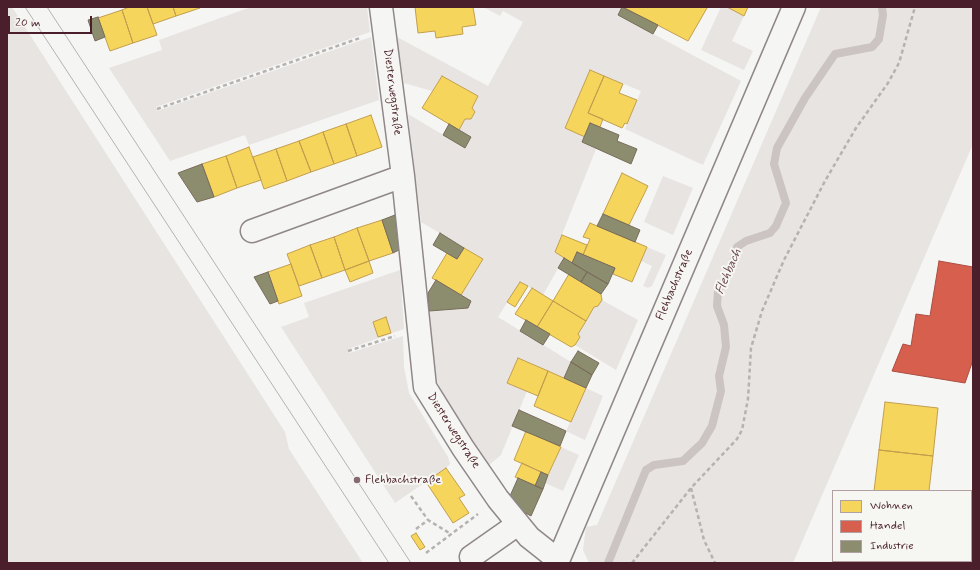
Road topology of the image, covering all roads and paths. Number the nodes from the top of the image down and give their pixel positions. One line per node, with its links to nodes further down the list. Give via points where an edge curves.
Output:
1 (380, 7): 4 (street, Diesterwegstraße)
2 (794, 7): 19 (street, Flehbachstraße)
3 (915, 7): 10 (path, via 899,63 825,181 784,260 762,311 751,348 748,399 742,430 727,451)
4 (384, 29): 5 (path); 6 (street, Diesterwegstraße)
5 (157, 109)
6 (403, 176): 7 (street); 8 (street, Diesterwegstraße)
7 (252, 231)
8 (418, 328): 9 (path); 12 (street, Diesterwegstraße, via 422,377 428,395)
9 (348, 351)
10 (691, 488): 20 (path); 21 (path, via 704,540)
11 (411, 496): 13 (path)
12 (498, 499): 14 (street, Diesterwegstraße); 16 (path)
13 (428, 520): 15 (path); 16 (path)
14 (518, 524): 18 (street); 19 (street, Diesterwegstraße)
15 (416, 528)
16 (451, 534): 17 (path)
17 (426, 553)
18 (470, 557)
19 (558, 562)
20 (632, 563)
21 (715, 563)

